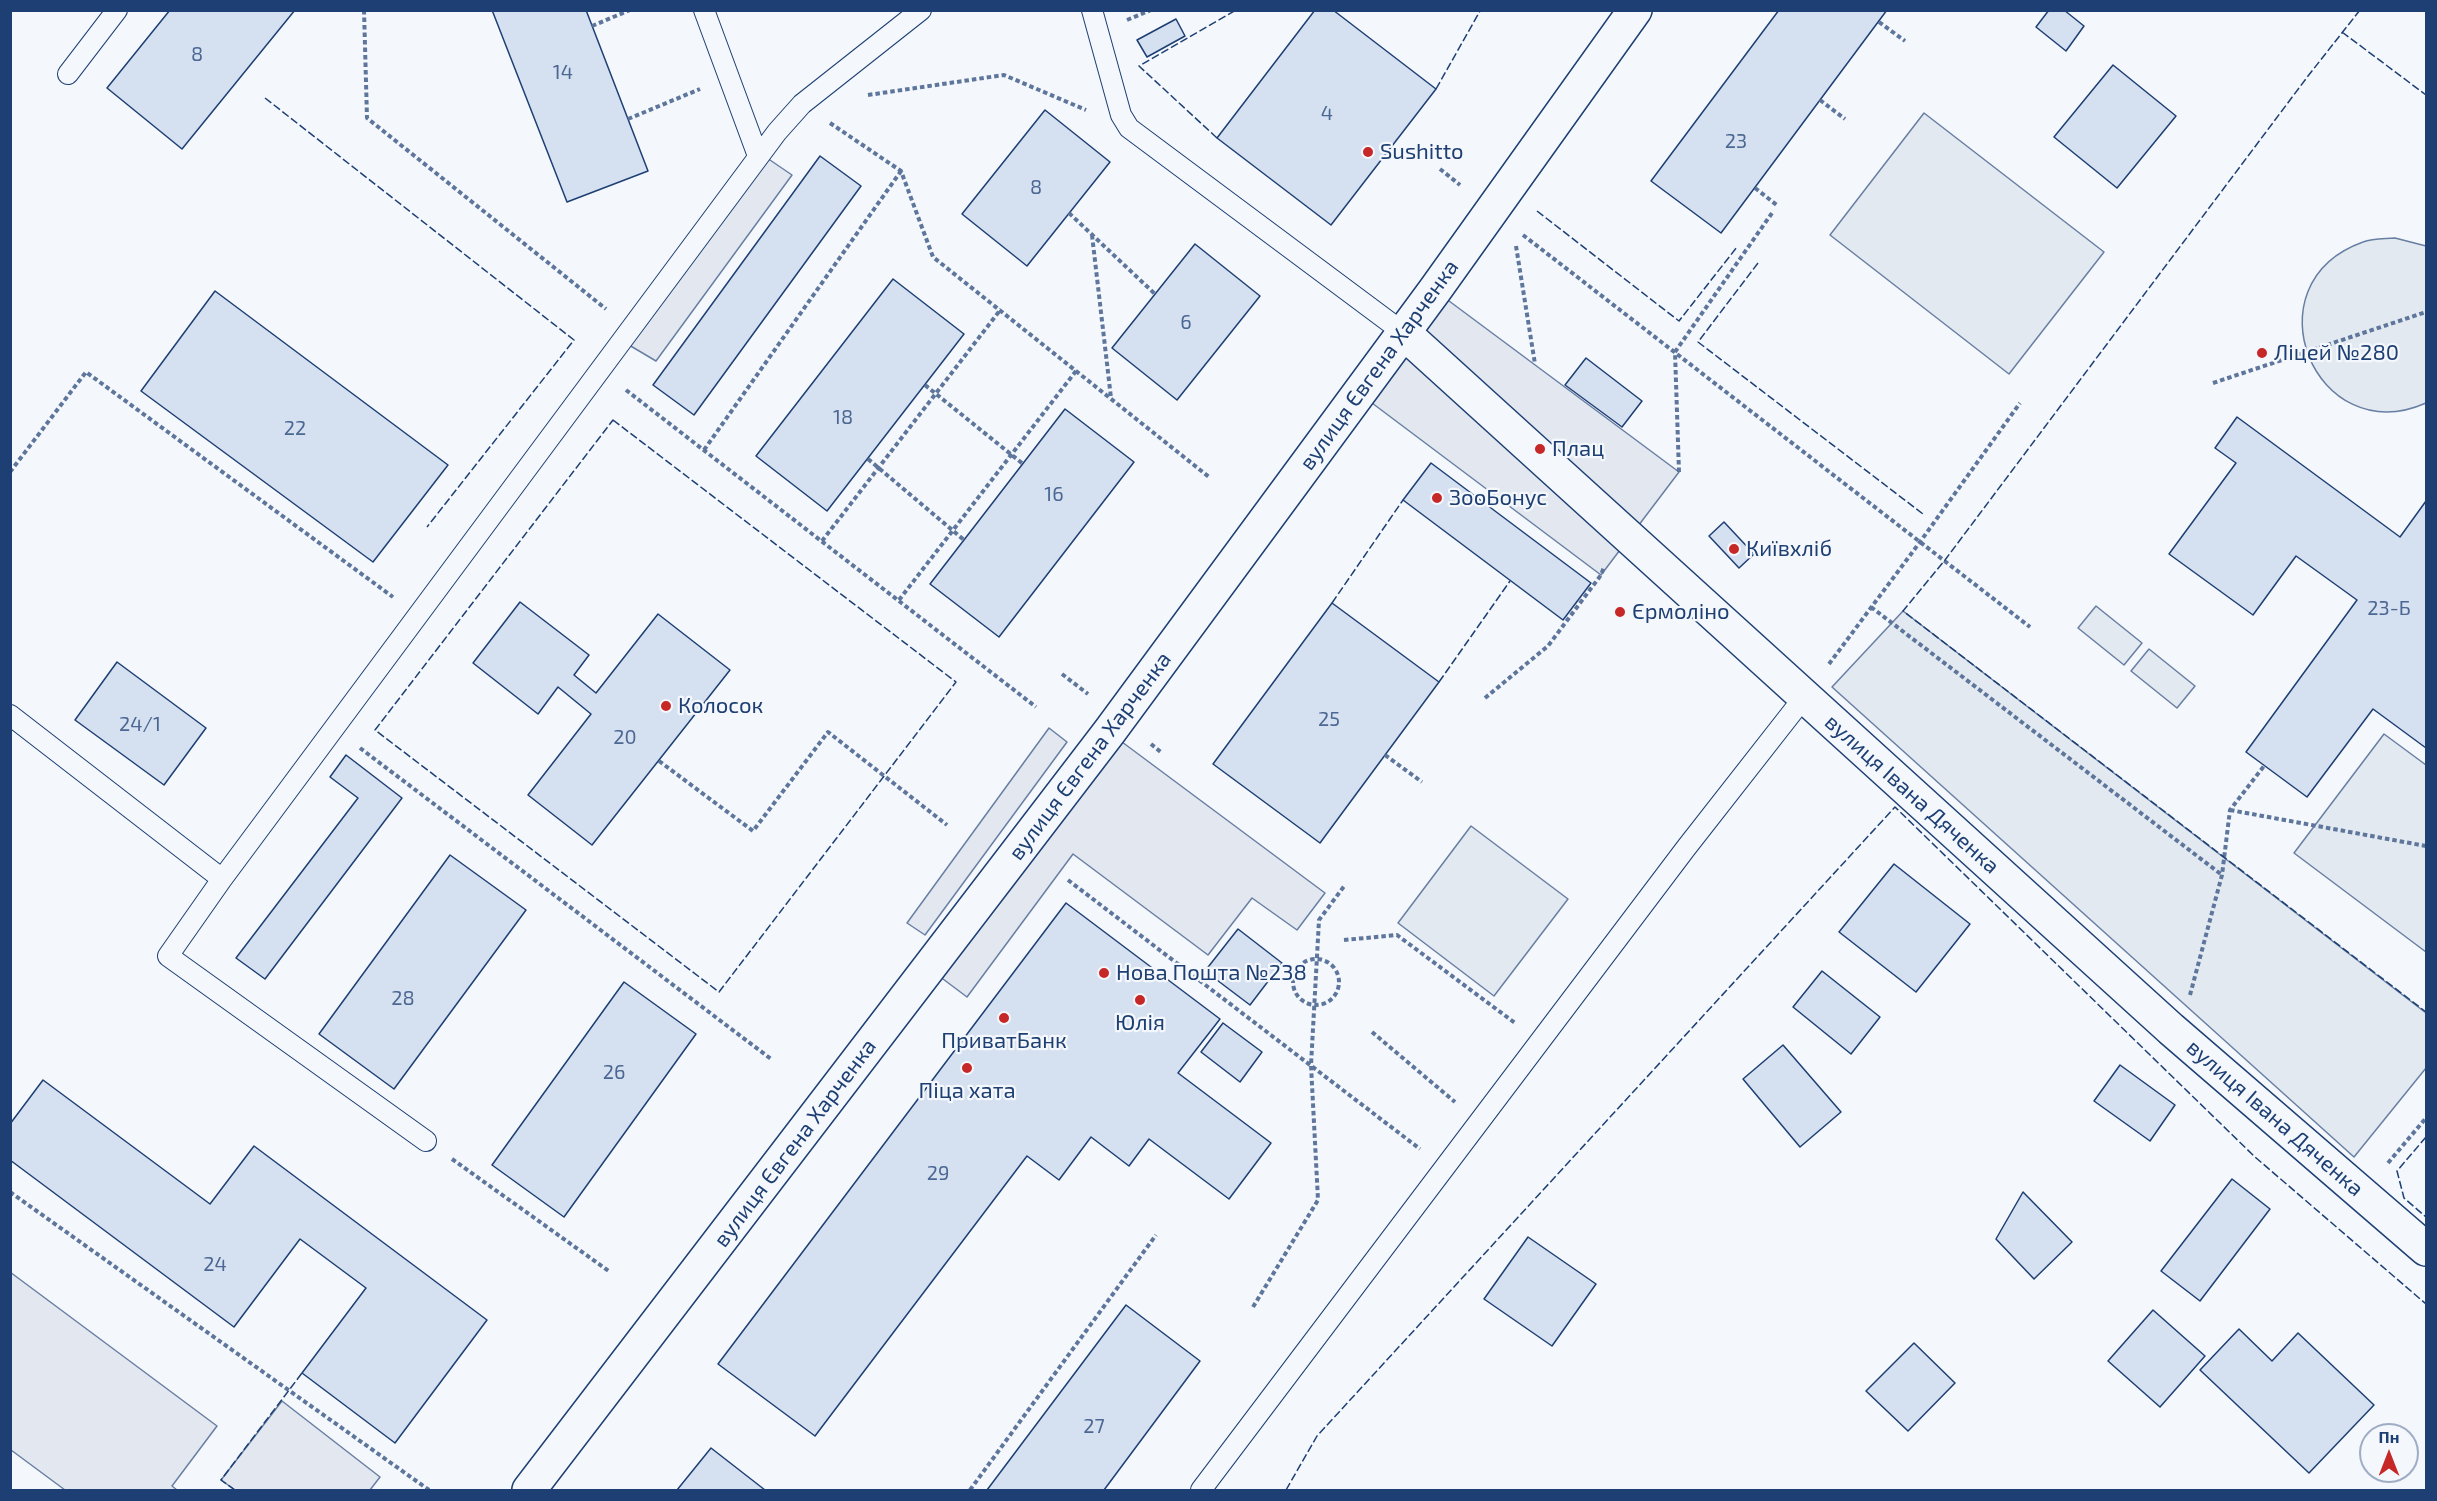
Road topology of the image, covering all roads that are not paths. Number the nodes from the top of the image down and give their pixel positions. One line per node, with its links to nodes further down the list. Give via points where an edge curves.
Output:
1 (117, 10): 6 (lane)
2 (704, 10): 7 (lane)
3 (921, 10): 7 (lane, via 802,104)
4 (1092, 10): 8 (lane, via 1121,115 1129,128)
5 (1635, 10): 8 (main road, вулиця Євгена Харченка, via 1503,219)
6 (68, 74)
7 (758, 156): 11 (lane)
8 (1404, 333): 9 (main road, вулиця Івана Дяченка); 14 (main road, вулиця Євгена Харченка, via 1110,731)
9 (1805, 696): 13 (main road, вулиця Івана Дяченка, via 2171,1029); 15 (lane)
10 (10, 715): 11 (lane)
11 (222, 879): 12 (lane, via 168,957)
12 (426, 1141)
13 (2427, 1249)
14 (529, 1491)
15 (1201, 1491)

